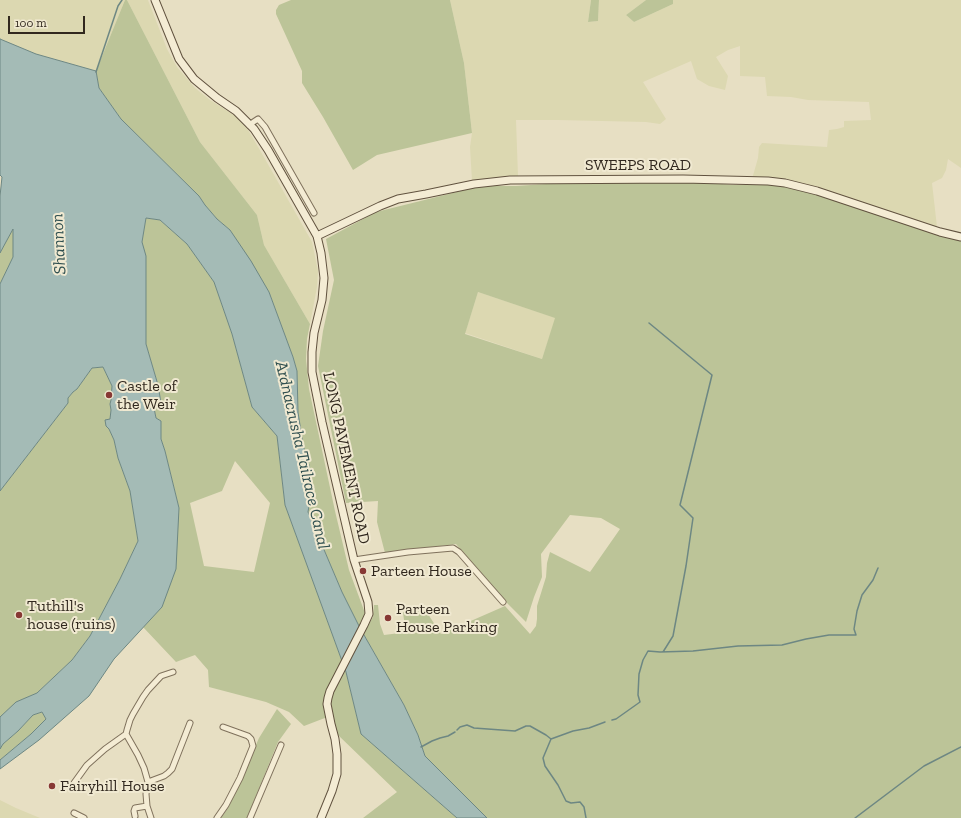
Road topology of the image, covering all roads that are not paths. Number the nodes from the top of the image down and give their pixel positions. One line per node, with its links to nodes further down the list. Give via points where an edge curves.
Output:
1 (155, 0): 2 (main road, LONG PAVEMENT ROAD, via 179,59 194,79 236,111)
2 (249, 125): 3 (street, via 258,119 265,127); 4 (main road, LONG PAVEMENT ROAD, via 268,150)
3 (314, 212)
4 (317, 236): 5 (main road, SWEEPS ROAD, via 398,199 474,184 510,180 683,179 785,183); 6 (main road, LONG PAVEMENT ROAD, via 324,278 316,322 312,372)
5 (961, 237)
6 (354, 560): 7 (street, via 453,548); 22 (main road, LONG PAVEMENT ROAD, via 368,602 368,614 330,691 327,704 335,739 337,774)
7 (503, 602)
8 (173, 672): 11 (street, via 161,676 143,697 130,720)
9 (190, 723): 13 (street, via 172,769 164,776)
10 (223, 727): 20 (street, via 248,736 252,746 230,799)
11 (126, 734): 13 (street, via 144,768); 14 (street, via 87,765)
12 (281, 744): 21 (street)
13 (148, 782): 15 (street)
14 (74, 783)
15 (147, 806): 17 (street, via 135,808); 19 (street)
16 (74, 813): 18 (street)
17 (135, 816)
18 (84, 818)
19 (150, 818)
20 (217, 818)
21 (250, 818)
22 (321, 818)

